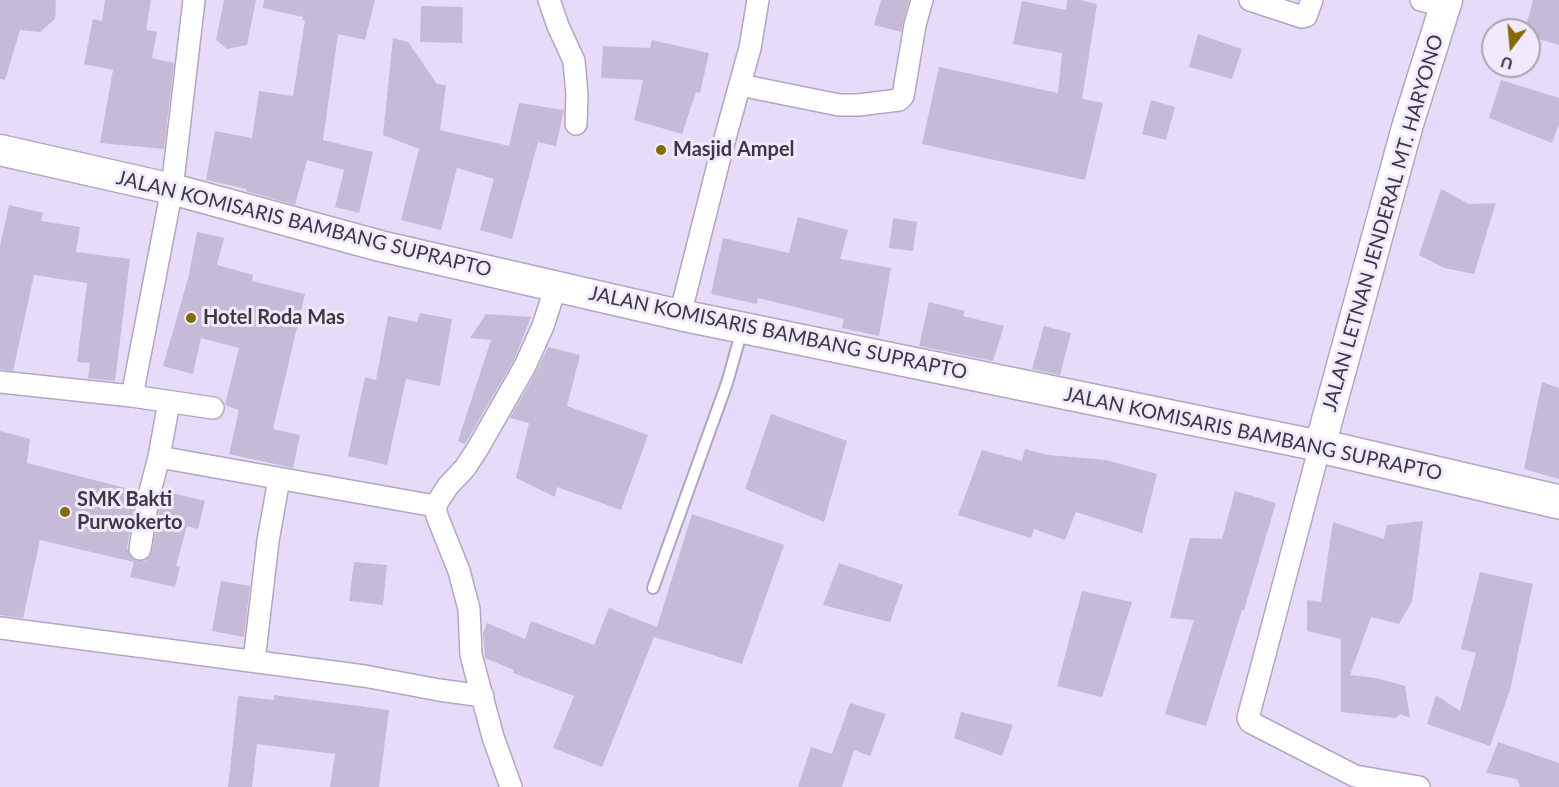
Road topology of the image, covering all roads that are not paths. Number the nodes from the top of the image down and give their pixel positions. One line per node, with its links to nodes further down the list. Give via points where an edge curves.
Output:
1 (194, 0): 11 (street)
2 (549, 0): 9 (street, via 574,61)
3 (758, 0): 8 (street)
4 (922, 0): 8 (street, via 903,96 899,100 839,105)
5 (1250, 0): 6 (street, via 1302,17)
6 (1312, 0)
7 (1437, 2): 19 (main road, JALAN LETNAN JENDERAL MT. HARYONO, via 1408,124)
8 (740, 85): 13 (street)
9 (576, 124)
10 (0, 150): 11 (main road, JALAN KOMISARIS BAMBANG SUPRAPTO)
11 (172, 189): 12 (main road, JALAN KOMISARIS BAMBANG SUPRAPTO, via 380,246); 16 (street)
12 (556, 285): 13 (main road, JALAN KOMISARIS BAMBANG SUPRAPTO); 23 (street, via 525,366 478,448)
13 (680, 315): 14 (main road, JALAN KOMISARIS BAMBANG SUPRAPTO)
14 (743, 327): 19 (main road, JALAN KOMISARIS BAMBANG SUPRAPTO); 25 (lane, via 727,383)
15 (0, 382): 16 (street)
16 (132, 396): 17 (street)
17 (169, 402): 18 (street); 20 (street)
18 (213, 408)
19 (1320, 446): 22 (main road, JALAN KOMISARIS BAMBANG SUPRAPTO); 29 (street, via 1248,718)
20 (159, 457): 21 (street); 24 (street)
21 (279, 479): 23 (street); 27 (street)
22 (1559, 502)
23 (435, 506): 28 (street, via 469,609 471,655)
24 (141, 549)
25 (653, 588)
26 (0, 628): 27 (street)
27 (254, 661): 28 (street)
28 (483, 696): 30 (street)
29 (1355, 781): 31 (street)
30 (511, 787)
31 (1419, 787)

